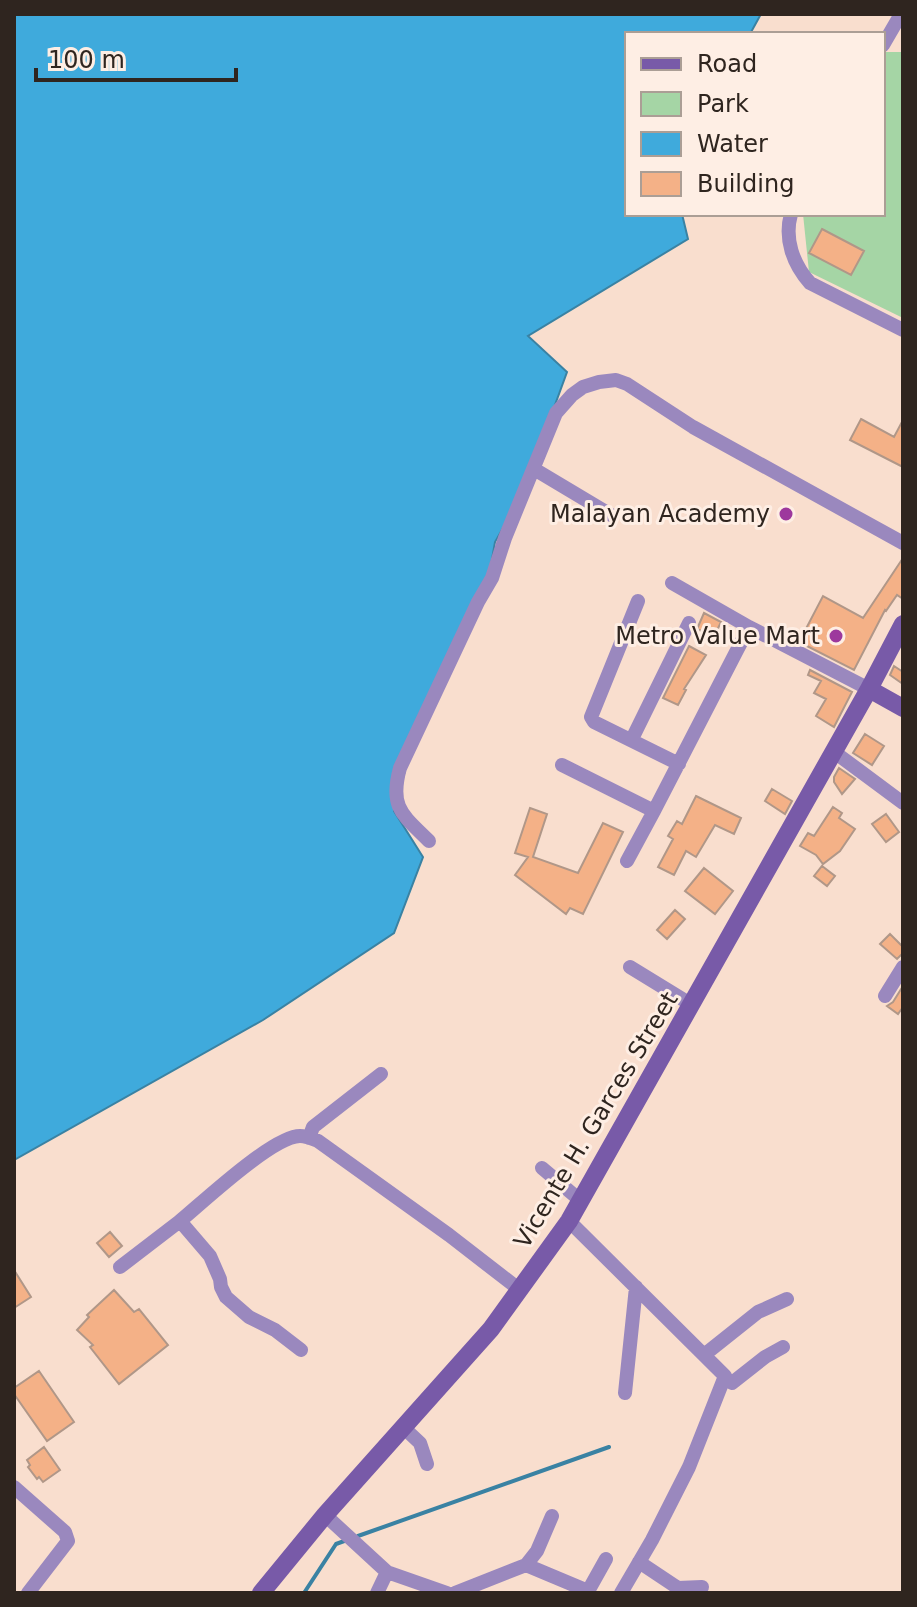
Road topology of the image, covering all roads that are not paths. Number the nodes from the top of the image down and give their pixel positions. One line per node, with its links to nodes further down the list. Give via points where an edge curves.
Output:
1 (902, 14): 2 (street)
2 (885, 42)
3 (791, 216): 4 (street, via 792,255 810,283)
4 (903, 330)
5 (534, 469): 6 (street); 7 (street, via 556,413 572,395 583,387 616,380); 21 (street, via 492,578 400,768 396,801)
6 (611, 515)
7 (903, 543)
8 (672, 583): 12 (street)
9 (638, 601): 15 (street, via 591,717)
10 (689, 623): 15 (street)
11 (903, 624): 13 (street, Vicente H. Garces Street)
12 (749, 627): 13 (street); 17 (street)
13 (869, 689): 14 (street); 16 (street, Vicente H. Garces Street)
14 (903, 708)
15 (632, 739): 17 (street)
16 (833, 751): 19 (street); 26 (street, Vicente H. Garces Street)
17 (679, 764): 20 (street)
18 (562, 765): 20 (street)
19 (903, 803)
20 (654, 811): 22 (street)
21 (429, 841)
22 (627, 861)
23 (630, 967): 26 (street)
24 (903, 967): 25 (street)
25 (885, 996)
26 (692, 1005): 30 (street, Vicente H. Garces Street)
27 (381, 1074): 28 (street, via 313,1127)
28 (309, 1138): 31 (street, via 290,1138 271,1147); 35 (street)
29 (542, 1168): 30 (street)
30 (581, 1201): 32 (street, Vicente H. Garces Street)
31 (180, 1221): 33 (street); 38 (street, via 210,1256 226,1297)
32 (569, 1221): 34 (street); 35 (street, Vicente H. Garces Street)
33 (120, 1267)
34 (636, 1287): 39 (street); 41 (street)
35 (520, 1290): 42 (street, Vicente H. Garces Street)
36 (787, 1299): 39 (street, via 758,1312)
37 (783, 1347): 40 (street)
38 (301, 1350)
39 (704, 1355): 48 (street, via 725,1376 689,1467)
40 (732, 1383)
41 (625, 1393)
42 (403, 1427): 43 (street, via 420,1443); 45 (street, Vicente H. Garces Street)
43 (427, 1464)
44 (14, 1487): 53 (street, via 65,1532 68,1541)
45 (325, 1515): 50 (street); 54 (street, Vicente H. Garces Street)
46 (552, 1516): 49 (street)
47 (606, 1559): 52 (street)
48 (639, 1562): 51 (street, via 678,1588); 58 (street)
49 (526, 1565): 52 (street); 57 (street)
50 (387, 1572): 55 (street); 56 (street)
51 (702, 1587)
52 (587, 1592)
53 (28, 1593)
54 (261, 1593)
55 (377, 1593)
56 (447, 1593)
57 (455, 1593)
58 (621, 1593)

